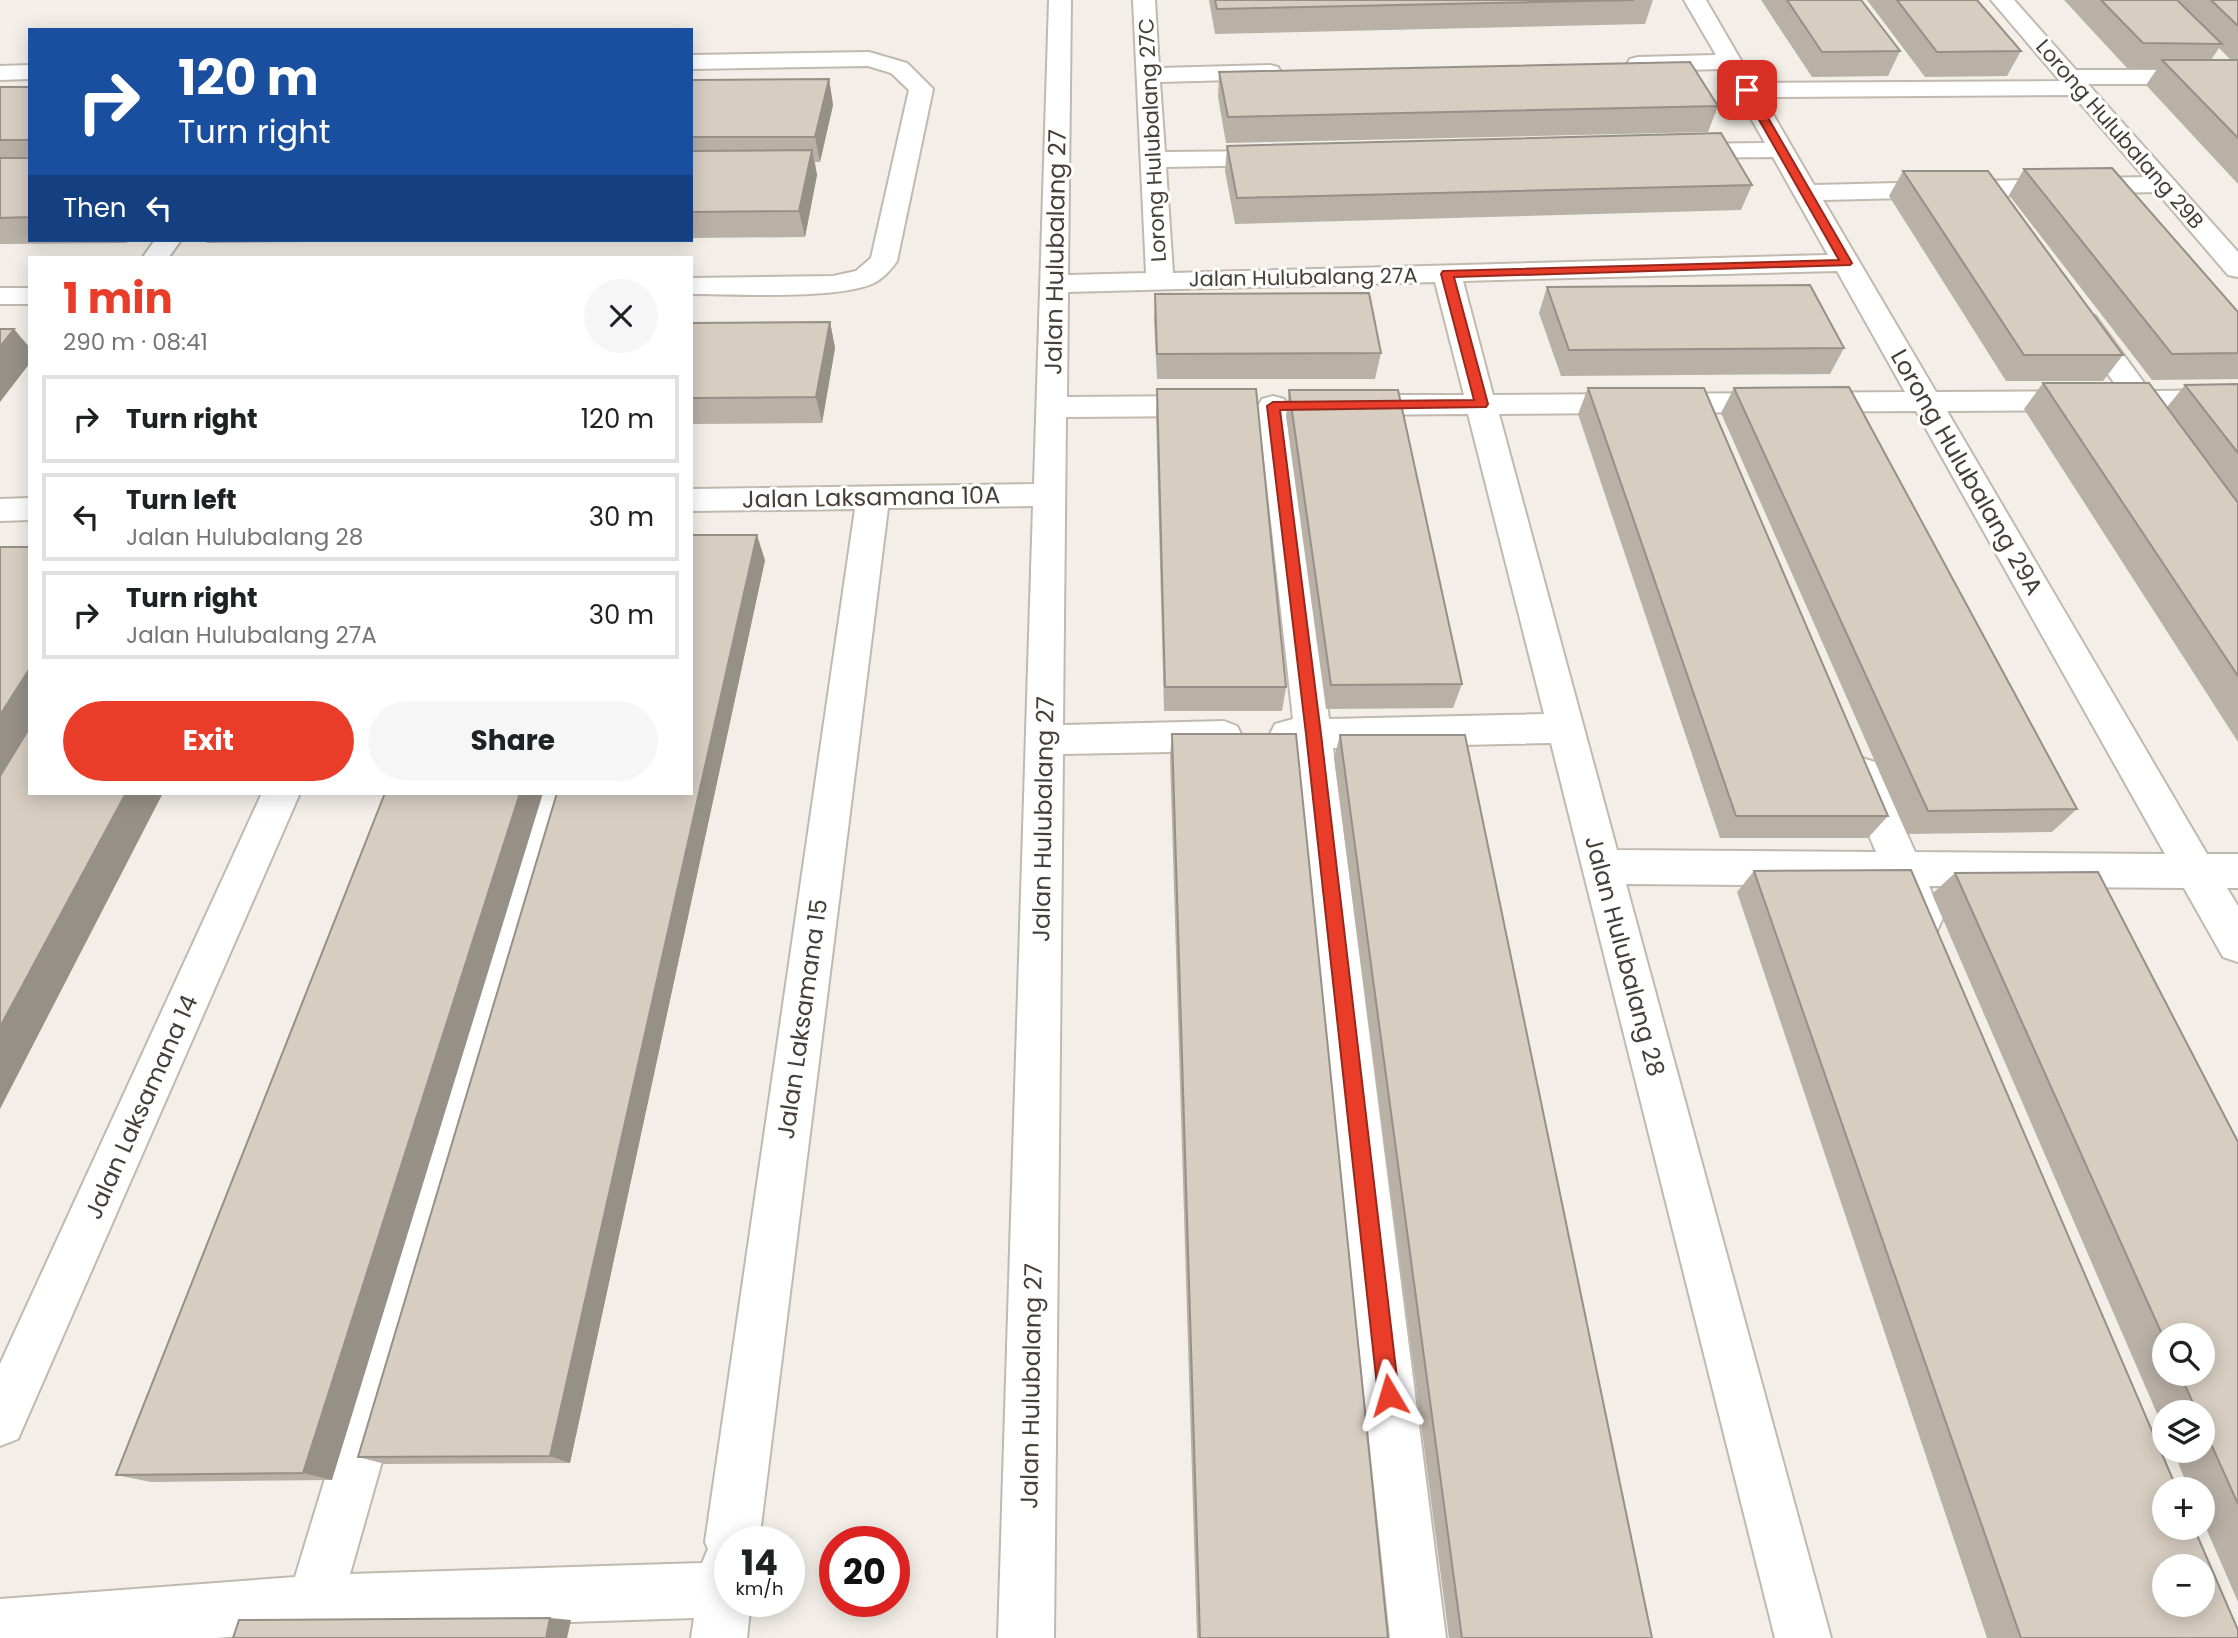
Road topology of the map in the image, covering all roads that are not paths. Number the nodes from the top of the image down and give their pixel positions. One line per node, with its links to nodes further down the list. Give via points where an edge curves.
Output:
1 (1060, 0): 28 (street, Jalan Hulubalang 27)
2 (1144, 0): 13 (street, Lorong Hulubalang 27C)
3 (1695, 0): 7 (street, Lorong Hulubalang 29A)
4 (2002, 0): 15 (street, Lorong Hulubalang 29B)
5 (2217, 58): 14 (street)
6 (693, 62): 29 (street, via 869,59 898,68 921,89 884,261 865,277 833,284)
7 (1731, 62): 8 (street); 17 (street, Lorong Hulubalang 29A)
8 (1620, 64)
9 (1899, 66): 16 (street)
10 (28, 72): 12 (street)
11 (1287, 72): 13 (street)
12 (0, 73)
13 (1148, 75): 21 (street, Lorong Hulubalang 27C)
14 (2238, 78): 15 (street)
15 (2074, 82): 16 (street); 22 (street, Lorong Hulubalang 29B)
16 (1915, 89): 17 (street)
17 (1747, 90): 18 (street, Lorong Hulubalang 29A)
18 (1781, 150): 19 (street); 23 (street, Lorong Hulubalang 29A)
19 (1660, 151)
20 (1305, 157): 21 (street)
21 (1153, 160): 27 (street, Lorong Hulubalang 27C)
22 (2163, 184): 23 (street, via 1995,198); 25 (street, Lorong Hulubalang 29B)
23 (1806, 193): 24 (street, Lorong Hulubalang 29A)
24 (1846, 263): 26 (street, Jalan Hulubalang 27A); 35 (street, Lorong Hulubalang 29A)
25 (2238, 269)
26 (1447, 274): 27 (street, Jalan Hulubalang 27A); 37 (street, Jalan Hulubalang 28)
27 (1160, 280): 28 (street, Jalan Hulubalang 27A)
28 (1054, 284): 39 (street, Jalan Hulubalang 27)
29 (693, 286)
30 (0, 296): 31 (street)
31 (28, 296)
32 (2068, 299): 33 (street)
33 (2142, 400): 34 (street); 35 (street); 40 (street)
34 (2238, 400)
35 (1926, 402): 36 (street); 55 (street, Lorong Hulubalang 29A)
36 (1704, 403): 37 (street); 41 (street)
37 (1482, 404): 38 (street); 47 (street, Jalan Hulubalang 28)
38 (1273, 406): 39 (street); 48 (street)
39 (1052, 407): 42 (street, Jalan Hulubalang 27)
40 (2166, 434)
41 (1720, 441)
42 (1051, 495): 43 (street, Jalan Laksamana 10A); 49 (street, Jalan Hulubalang 27)
43 (873, 497): 44 (street, Jalan Laksamana 10A); 60 (street, Jalan Laksamana 15)
44 (693, 500)
45 (28, 509): 46 (street)
46 (0, 510)
47 (1566, 728): 48 (street); 53 (street, Jalan Hulubalang 28)
48 (1314, 734): 49 (street); 66 (street)
49 (1044, 740): 65 (street, Jalan Hulubalang 27)
50 (1849, 743): 54 (street)
51 (280, 795): 59 (street, Jalan Laksamana 14)
52 (552, 795): 62 (street)
53 (1602, 867): 54 (street); 67 (street, Jalan Hulubalang 28)
54 (1902, 869): 55 (street); 58 (street)
55 (2196, 871): 56 (street); 57 (street, Lorong Hulubalang 29A)
56 (2238, 871)
57 (2238, 944)
58 (1940, 958)
59 (0, 1421)
60 (734, 1526)
61 (714, 1583): 62 (street)
62 (315, 1603): 63 (street)
63 (237, 1624): 64 (street)
64 (0, 1627)
65 (1026, 1638)
66 (1418, 1638)
67 (1803, 1638)

